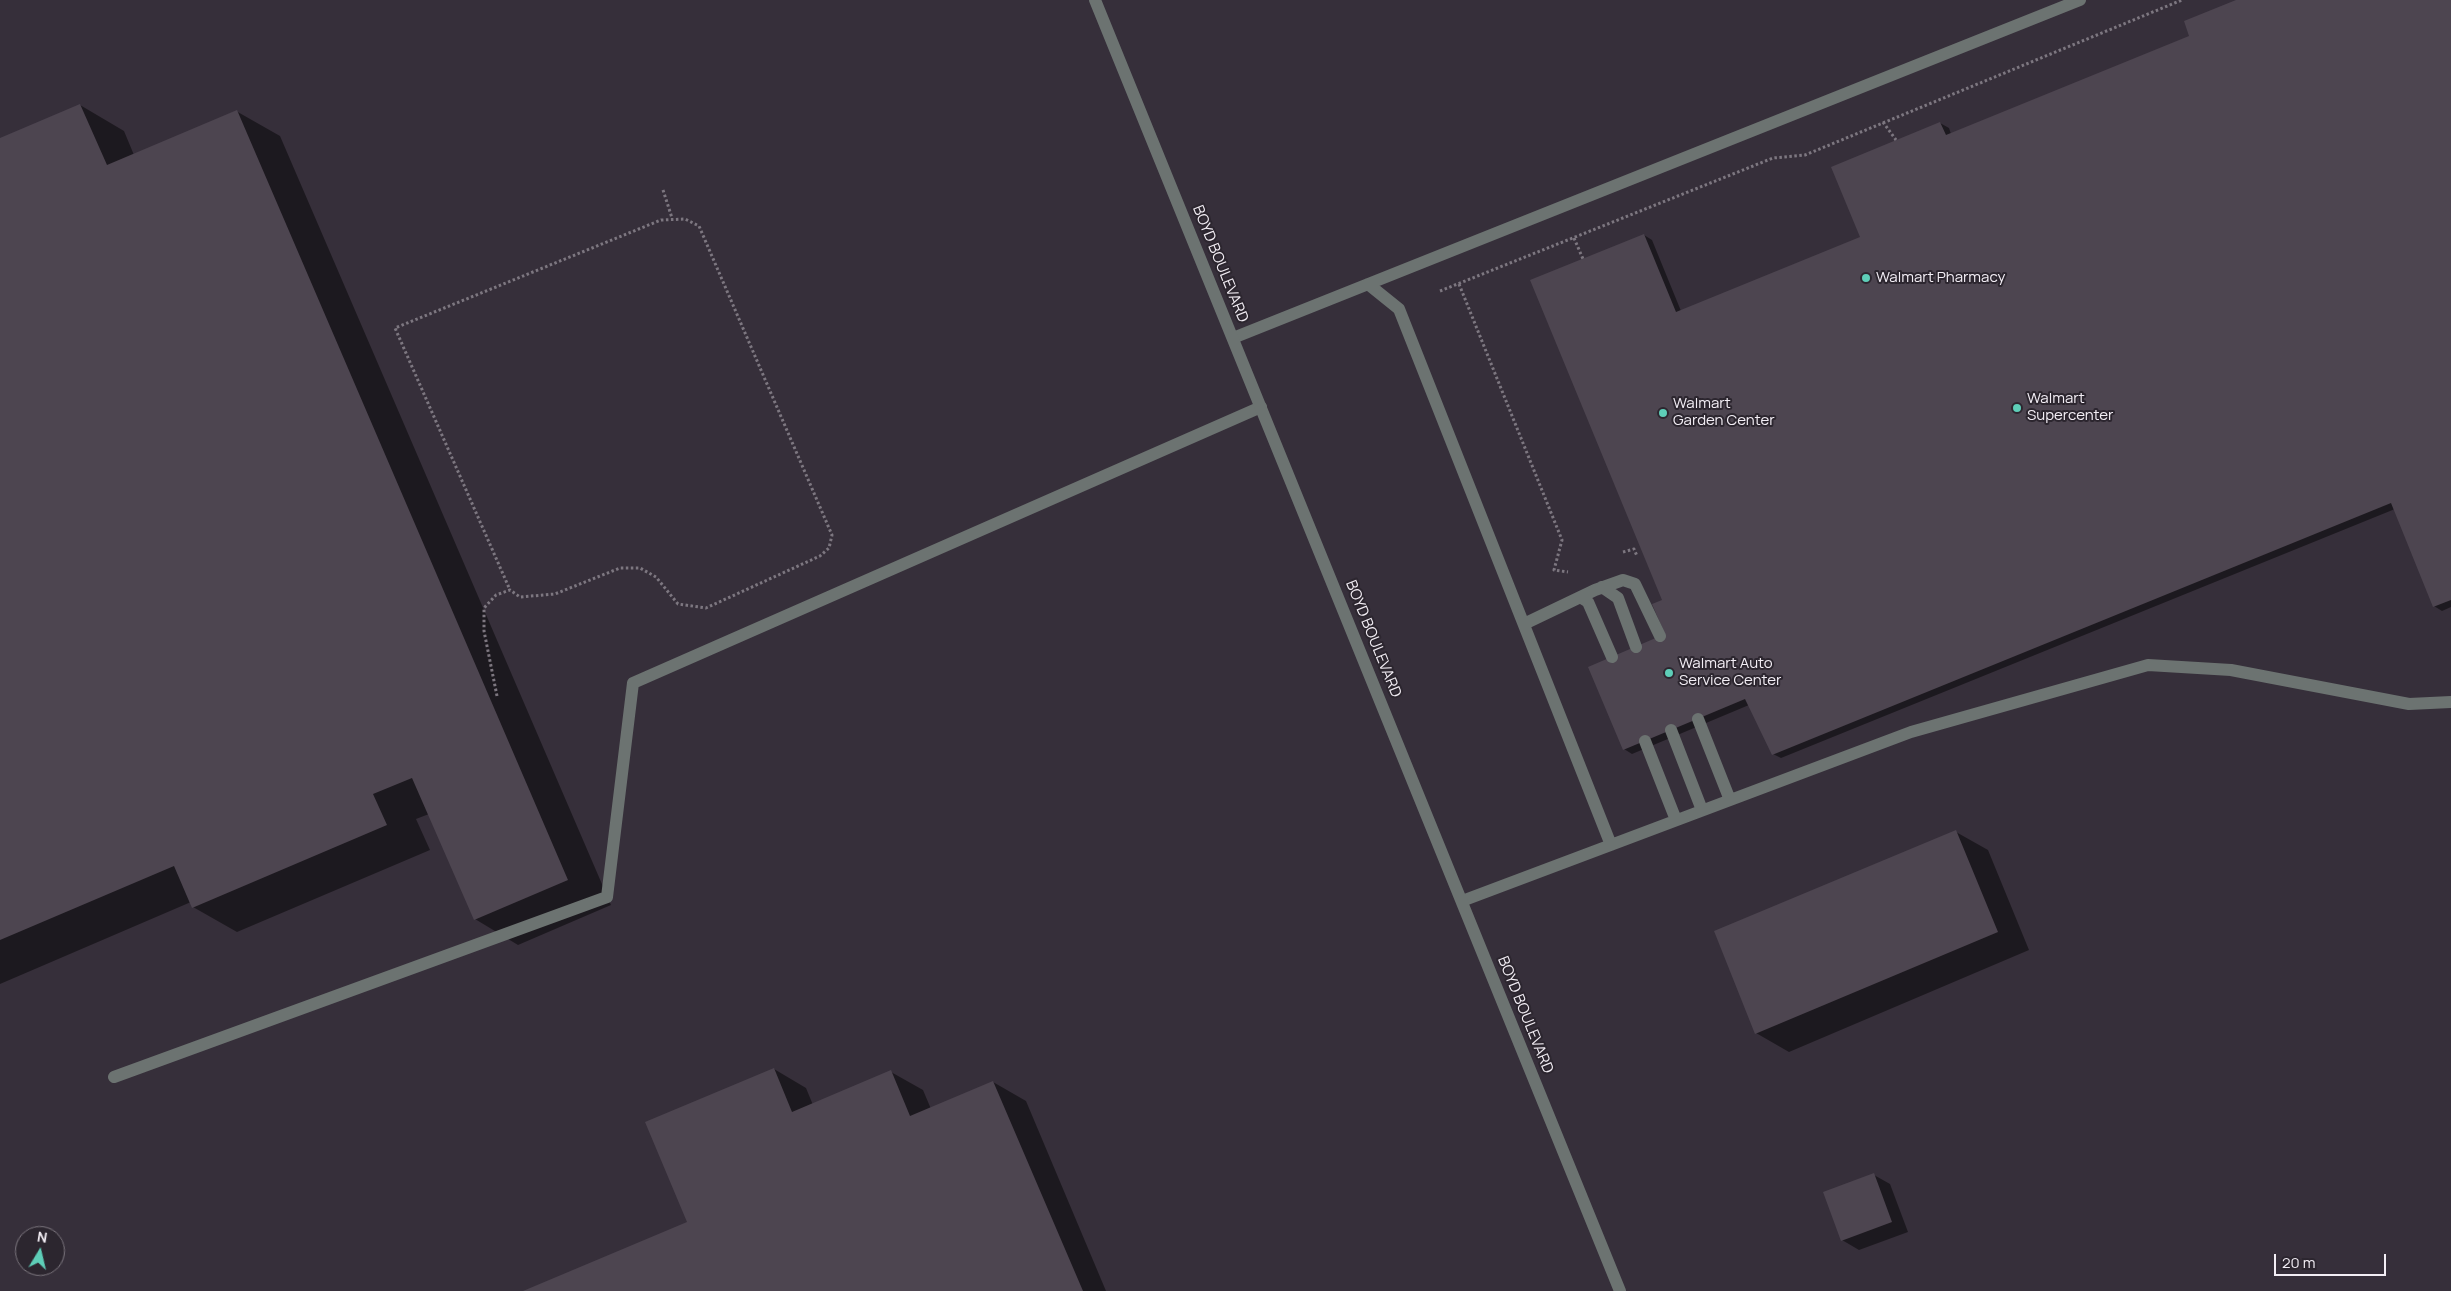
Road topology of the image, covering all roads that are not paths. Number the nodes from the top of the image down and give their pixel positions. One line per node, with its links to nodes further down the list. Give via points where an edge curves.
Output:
1 (1095, 0): 4 (street, BOYD BOULEVARD)
2 (2080, 0): 3 (street)
3 (1368, 284): 4 (street); 8 (street, via 1398,309)
4 (1233, 338): 5 (street, BOYD BOULEVARD)
5 (1261, 407): 20 (street, BOYD BOULEVARD); 21 (street, via 633,683 607,897)
6 (1602, 587): 7 (street); 9 (street, via 1623,580 1635,584); 10 (street, via 1618,598)
7 (1580, 597): 8 (street); 11 (street, via 1588,602)
8 (1524, 624): 19 (street)
9 (1660, 636)
10 (1636, 647)
11 (1612, 657)
12 (2451, 702): 16 (street, via 2409,704 2232,670 2148,665 1911,732)
13 (1698, 719): 16 (street)
14 (1670, 730): 17 (street)
15 (1644, 741): 18 (street)
16 (1730, 800): 17 (street)
17 (1702, 810): 18 (street)
18 (1676, 820): 19 (street)
19 (1611, 845): 20 (street)
20 (1462, 901): 22 (street, BOYD BOULEVARD)
21 (114, 1077)
22 (1620, 1291)

